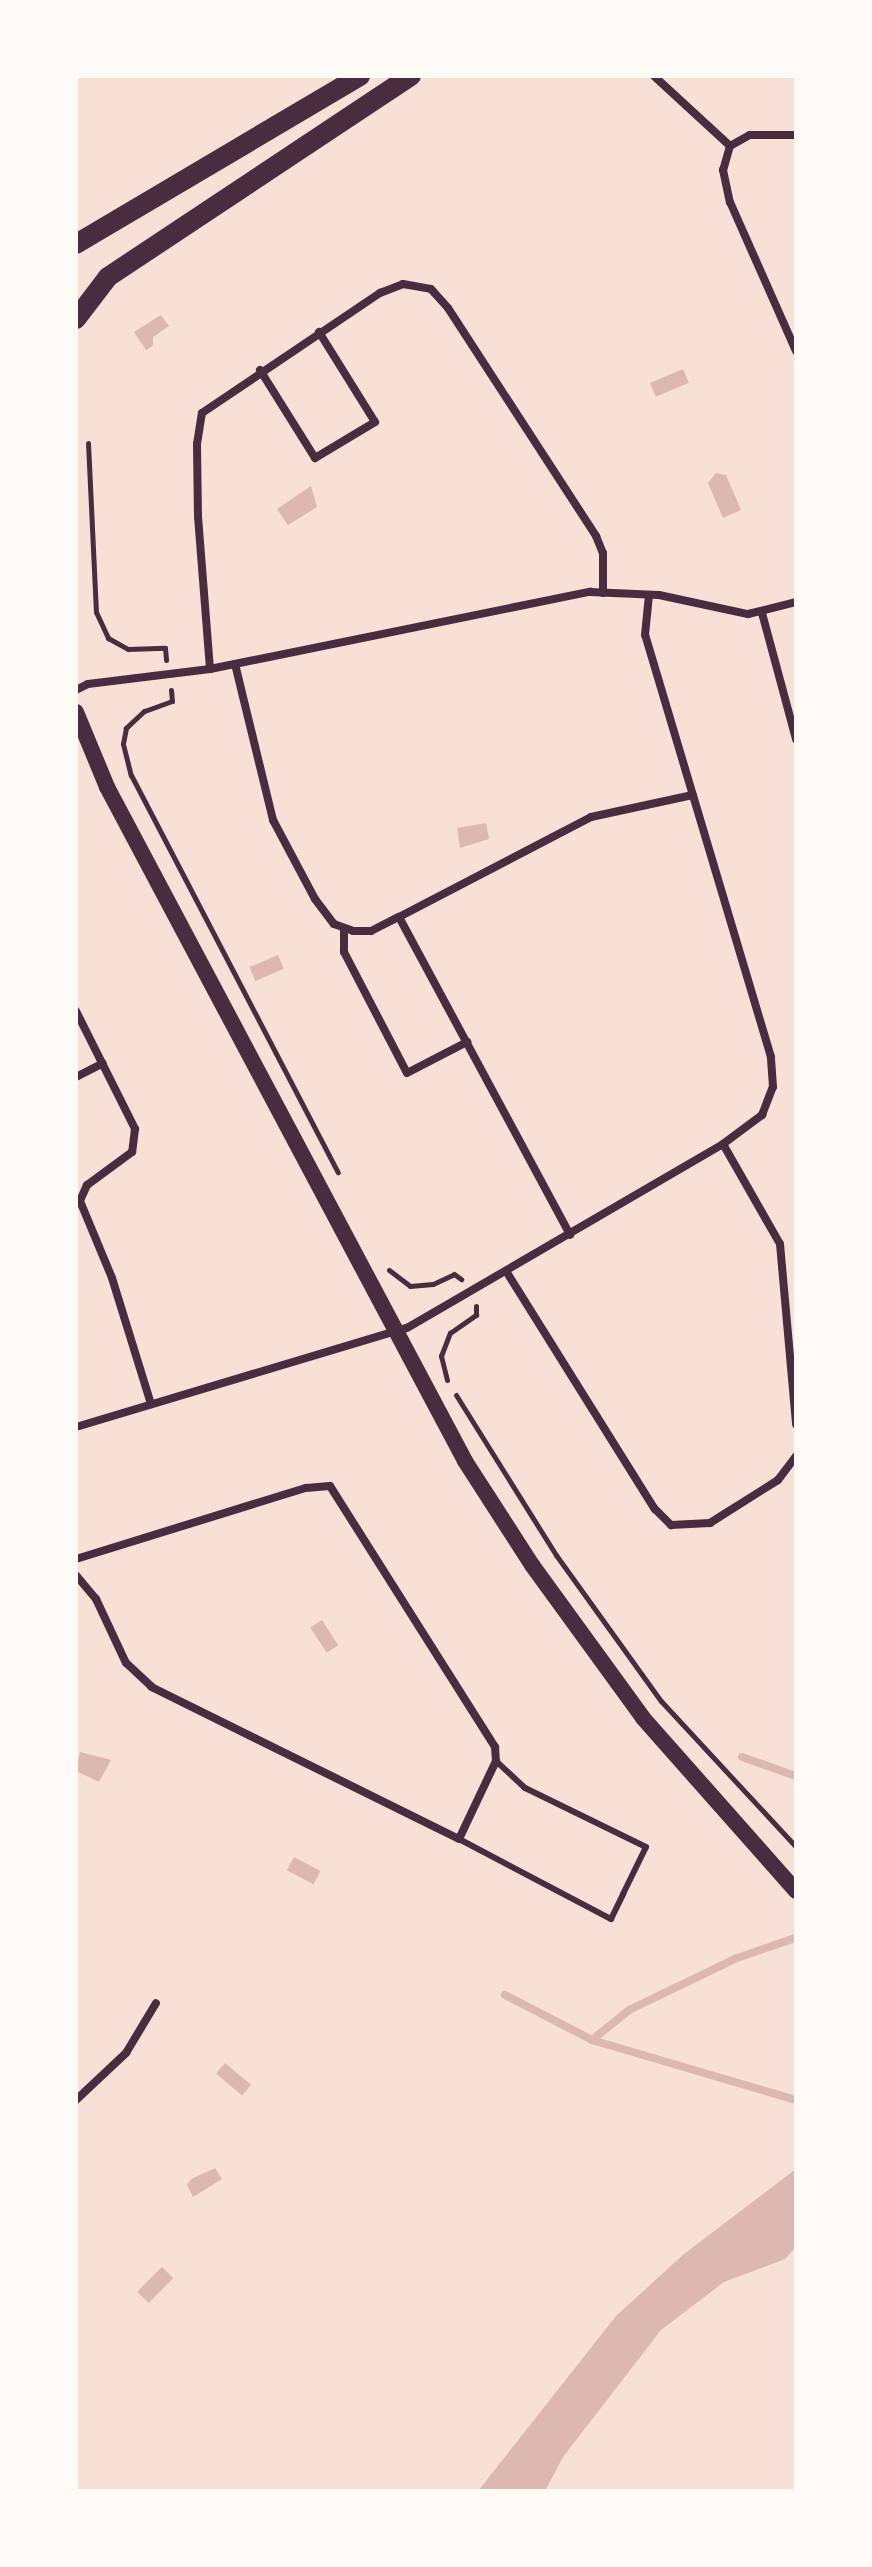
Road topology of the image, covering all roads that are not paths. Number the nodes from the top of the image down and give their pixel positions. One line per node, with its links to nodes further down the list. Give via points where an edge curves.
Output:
1 (360, 76): 6 (main road)
2 (411, 76): 7 (main road, via 108,277)
3 (654, 76): 5 (street)
4 (796, 135): 5 (street, via 750,135)
5 (730, 146): 9 (street, via 723,170 730,202)
6 (76, 244)
7 (76, 319)
8 (319, 332): 10 (street); 10 (street, via 375,422 315,458); 11 (street, via 392,287 431,289 596,536 603,553)
9 (796, 351)
10 (260, 370): 16 (street, via 209,404 199,424 202,607)
11 (603, 593): 12 (street); 15 (street)
12 (649, 595): 14 (street); 20 (street, via 645,635)
13 (796, 602): 14 (street)
14 (762, 613): 19 (street)
15 (235, 664): 16 (street); 22 (street, via 273,820 315,899)
16 (210, 669): 17 (street, via 88,684)
17 (76, 690)
18 (76, 712): 32 (main road, via 107,787)
19 (796, 739)
20 (693, 795): 21 (street, via 591,817); 27 (street, via 774,1072 762,1115)
21 (399, 917): 22 (street, via 371,931); 24 (street)
22 (344, 929): 24 (street, via 344,952 407,1073)
23 (76, 1011): 25 (street)
24 (467, 1042): 30 (street)
25 (103, 1063): 26 (street); 29 (street, via 134,1124 136,1140 127,1158 87,1185)
26 (76, 1077)
27 (723, 1144): 30 (street); 34 (street, via 780,1244)
28 (76, 1199): 29 (street)
29 (82, 1211): 33 (street, via 112,1278)
30 (570, 1235): 31 (street)
31 (506, 1271): 32 (street); 36 (street, via 655,1509 671,1525 710,1523 778,1480)
32 (393, 1332): 33 (street); 41 (main road, via 482,1489 606,1669 675,1757)
33 (151, 1404): 35 (street)
34 (796, 1424)
35 (76, 1427)
36 (796, 1456)
37 (76, 1559): 39 (street, via 330,1486 495,1747)
38 (76, 1575): 40 (street, via 96,1599 126,1663 160,1693)
39 (496, 1761): 40 (street); 40 (lane, via 525,1788 646,1847 611,1919)
40 (459, 1839)
41 (796, 1891)
42 (156, 2003): 43 (street, via 126,2053)
43 (76, 2100)

